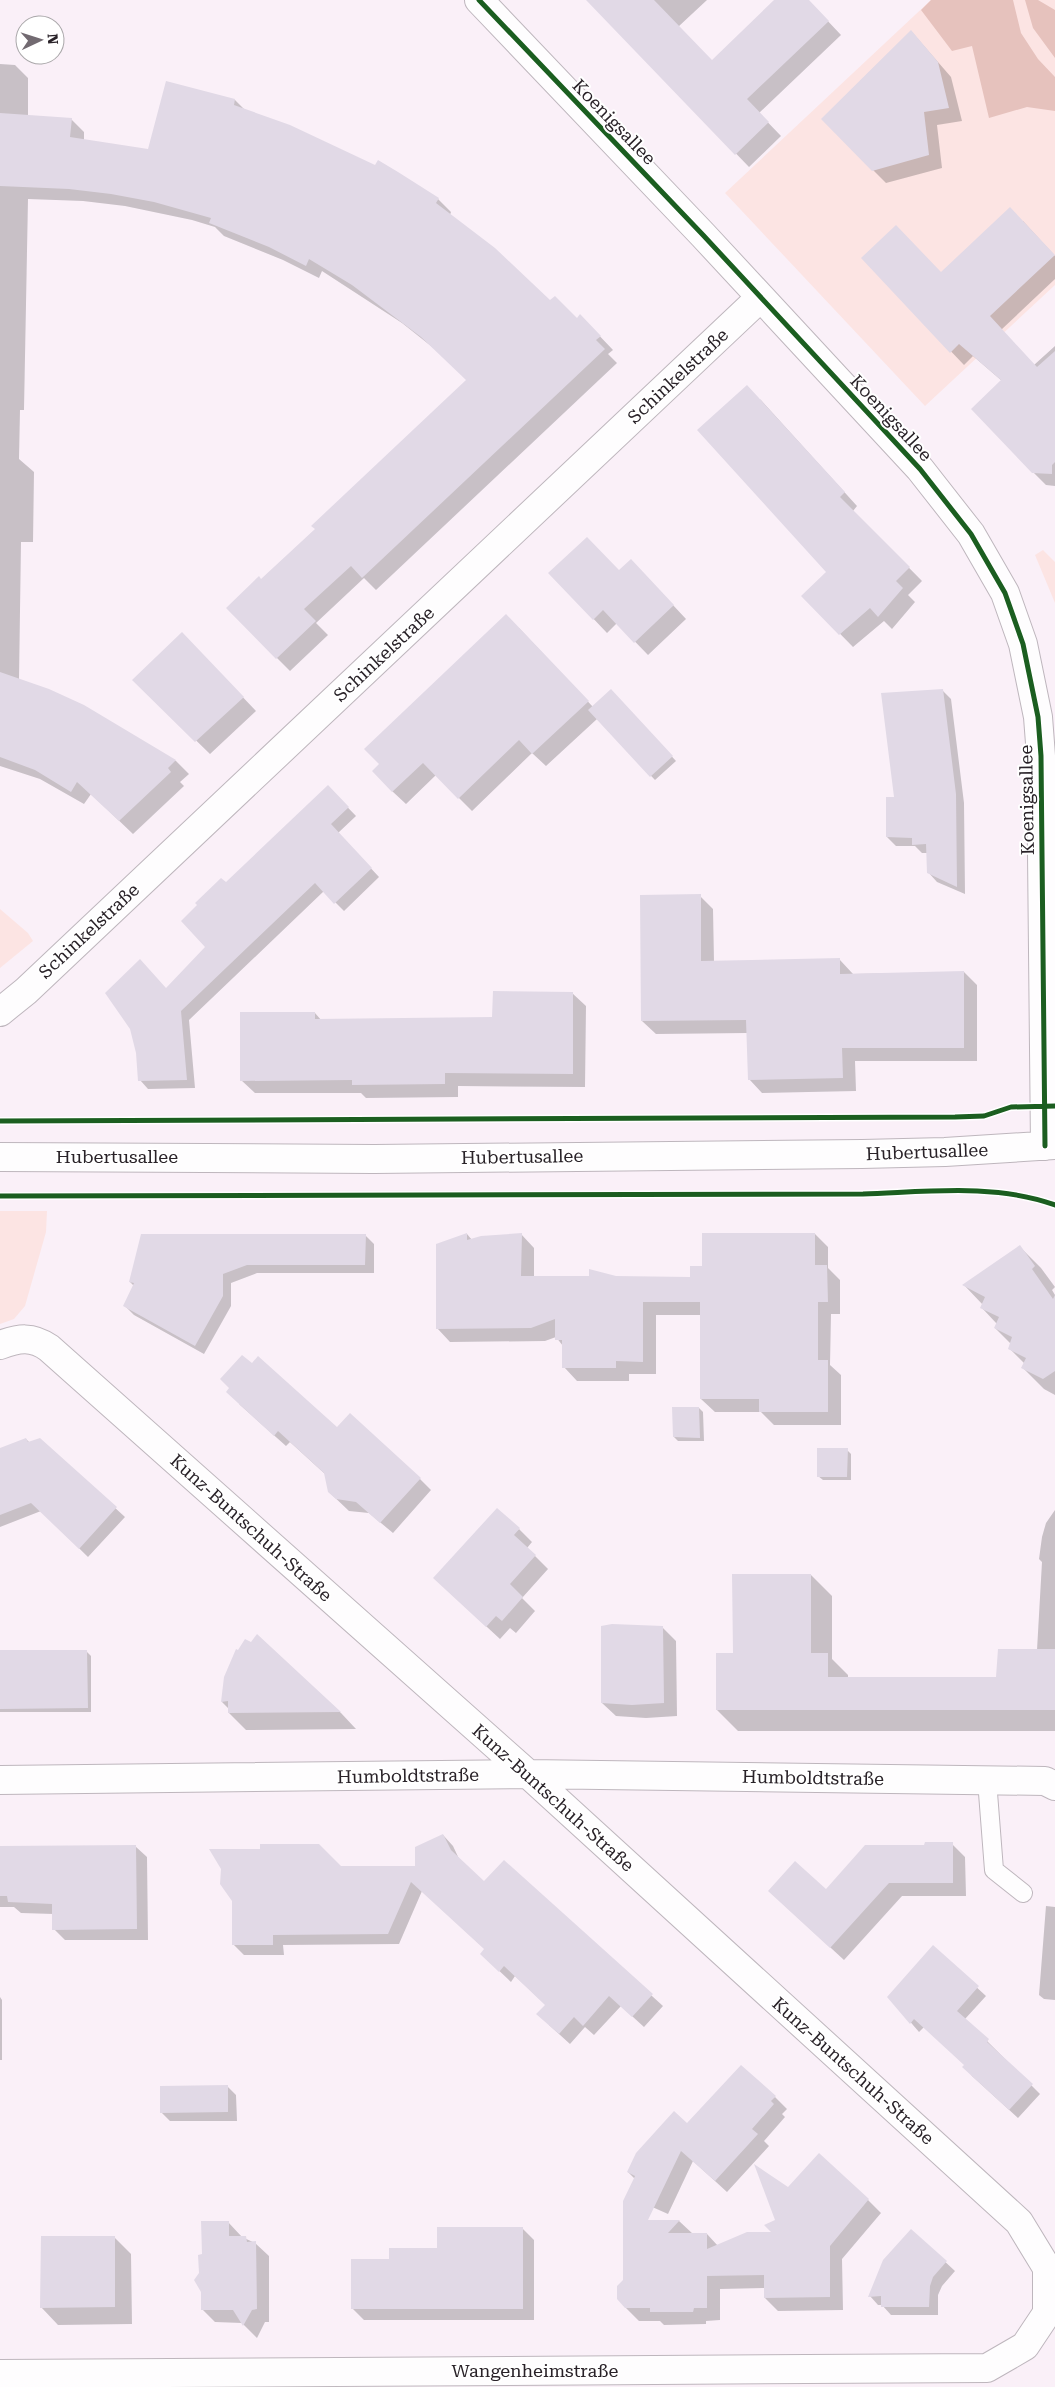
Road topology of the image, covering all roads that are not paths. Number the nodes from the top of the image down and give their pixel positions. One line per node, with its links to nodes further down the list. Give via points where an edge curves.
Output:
1 (479, 0): 2 (street, Koenigsallee)
2 (760, 298): 3 (street, Koenigsallee, via 920,469 971,534 1005,592); 4 (street, Schinkelstraße)
3 (1046, 716): 5 (street, Koenigsallee, via 1041,756)
4 (3, 1010)
5 (1052, 1149): 6 (street, Hubertusallee, via 374,1159)
6 (0, 1157)
7 (0, 1345): 8 (street, Kunz-Buntschuh-Straße, via 26,1338 49,1348)
8 (528, 1774): 9 (street, Humboldtstraße); 10 (street, Humboldtstraße); 13 (street, Kunz-Buntschuh-Straße, via 1019,2222 1047,2268)
9 (0, 1780)
10 (987, 1780): 11 (street, Humboldtstraße, via 1045,1781); 12 (lane, via 994,1870)
11 (1055, 1786)
12 (1023, 1893)
13 (1047, 2313): 14 (street, Wangenheimstraße, via 1026,2346 987,2368)
14 (0, 2374)

